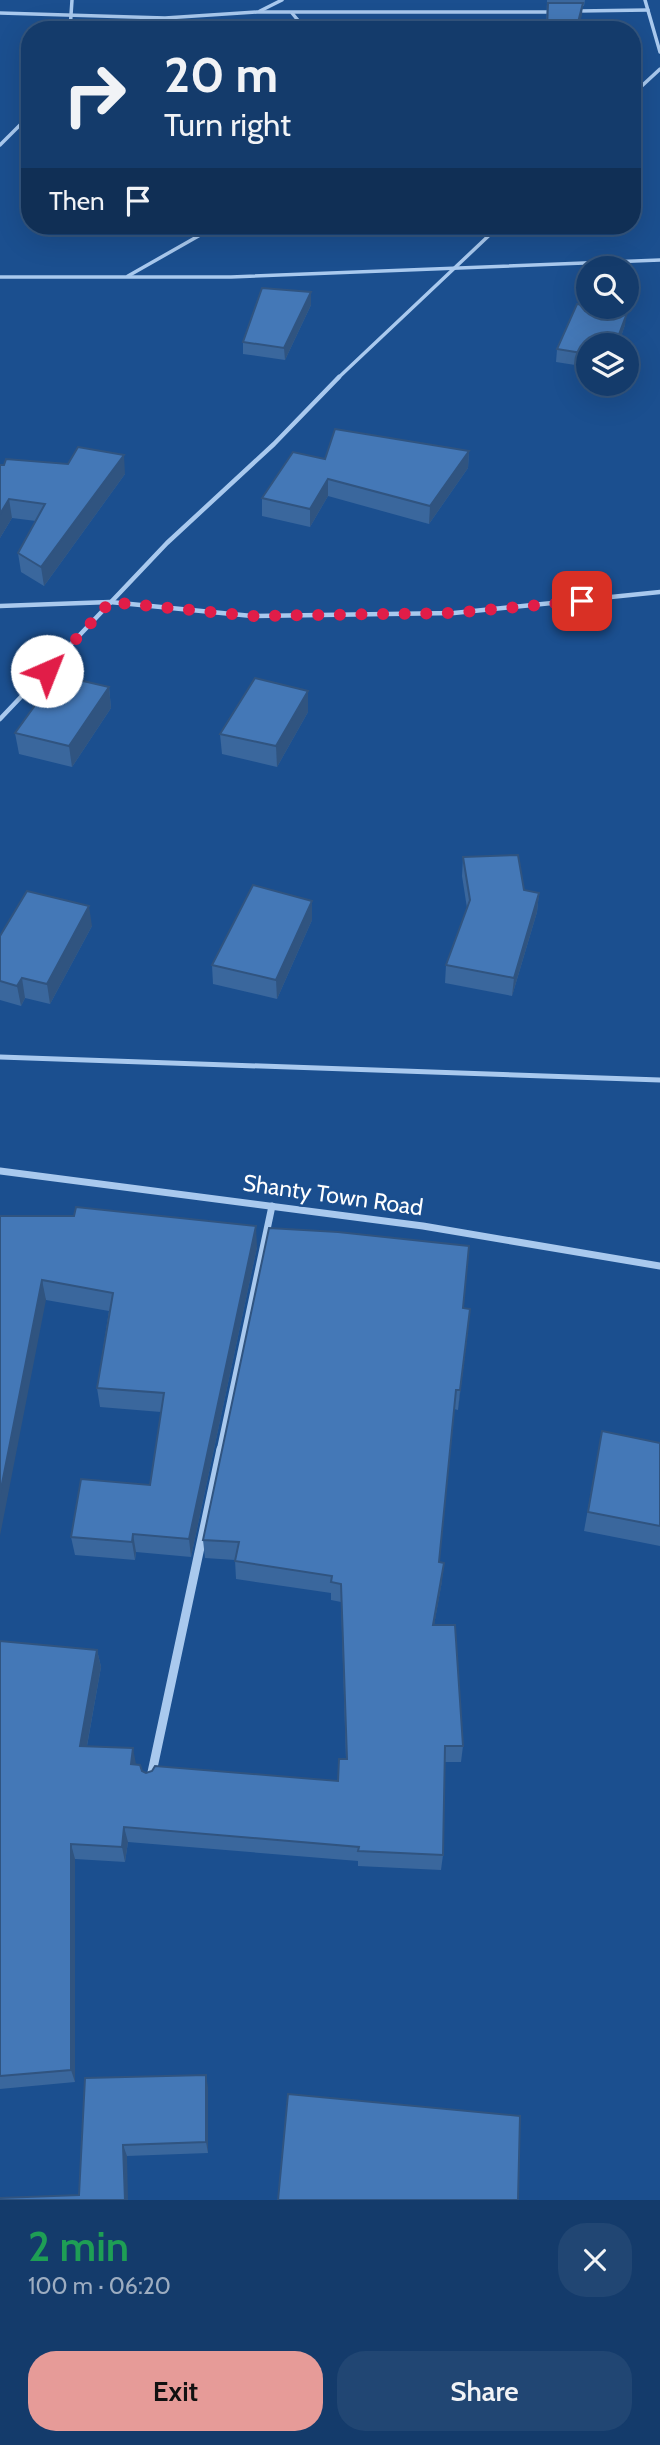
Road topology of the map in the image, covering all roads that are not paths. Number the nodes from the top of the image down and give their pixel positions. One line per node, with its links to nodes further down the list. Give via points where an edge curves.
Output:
1 (72, 0): 10 (lane)
2 (282, 0): 6 (lane)
3 (645, 0): 4 (lane)
4 (648, 10): 5 (lane); 15 (lane)
5 (569, 11)
6 (257, 12): 9 (lane); 11 (lane)
7 (556, 12): 9 (lane)
8 (0, 13): 10 (lane)
9 (292, 13): 14 (lane)
10 (69, 15): 11 (lane); 12 (lane)
11 (165, 18): 13 (lane)
12 (69, 21)
13 (160, 21)
14 (299, 21)
15 (660, 52)
16 (660, 69): 17 (lane)
17 (641, 87)
18 (21, 124): 19 (lane)
19 (0, 145)
20 (200, 235): 25 (lane)
21 (490, 235): 23 (lane)
22 (660, 260): 23 (lane)
23 (455, 269): 25 (lane); 27 (lane)
24 (0, 276): 25 (lane)
25 (128, 276)
26 (660, 592): 27 (lane, via 454,613 252,616)
27 (110, 602): 28 (lane); 29 (lane)
28 (0, 606)
29 (0, 719)
30 (0, 1057): 31 (lane)
31 (660, 1080)
32 (0, 1171): 33 (street, Shanty Town Road)
33 (272, 1206): 34 (street, Shanty Town Road); 35 (street)
34 (660, 1266)
35 (150, 1782)

